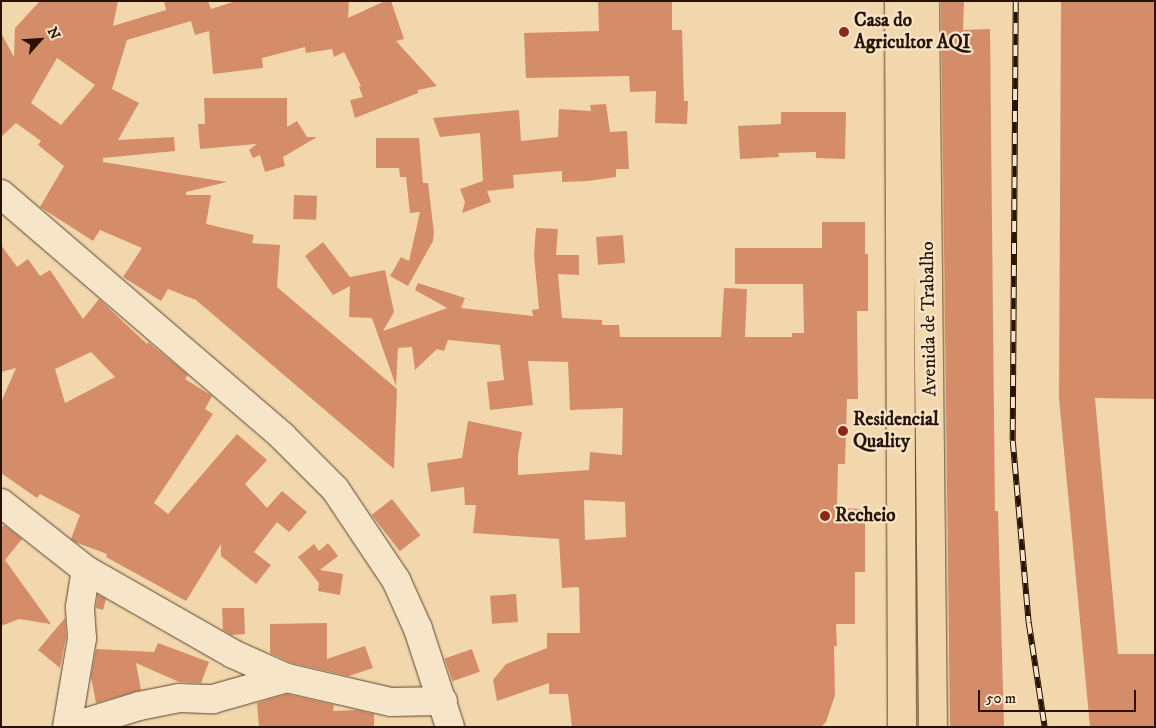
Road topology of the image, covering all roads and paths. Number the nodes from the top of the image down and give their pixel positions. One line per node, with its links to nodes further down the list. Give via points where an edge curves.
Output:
1 (898, 1): 10 (highway, Avenida de Trabalho)
2 (925, 1): 11 (highway, Avenida de Trabalho)
3 (1, 194): 7 (street, via 282,436 335,488 396,580 418,629)
4 (1, 503): 5 (street)
5 (86, 570): 6 (street, via 233,654); 8 (street, via 80,607 82,638)
6 (287, 678): 7 (street); 9 (street, via 213,699 179,698 139,706)
7 (446, 714)
8 (66, 727)
9 (71, 727)
10 (902, 727)
11 (934, 727)

